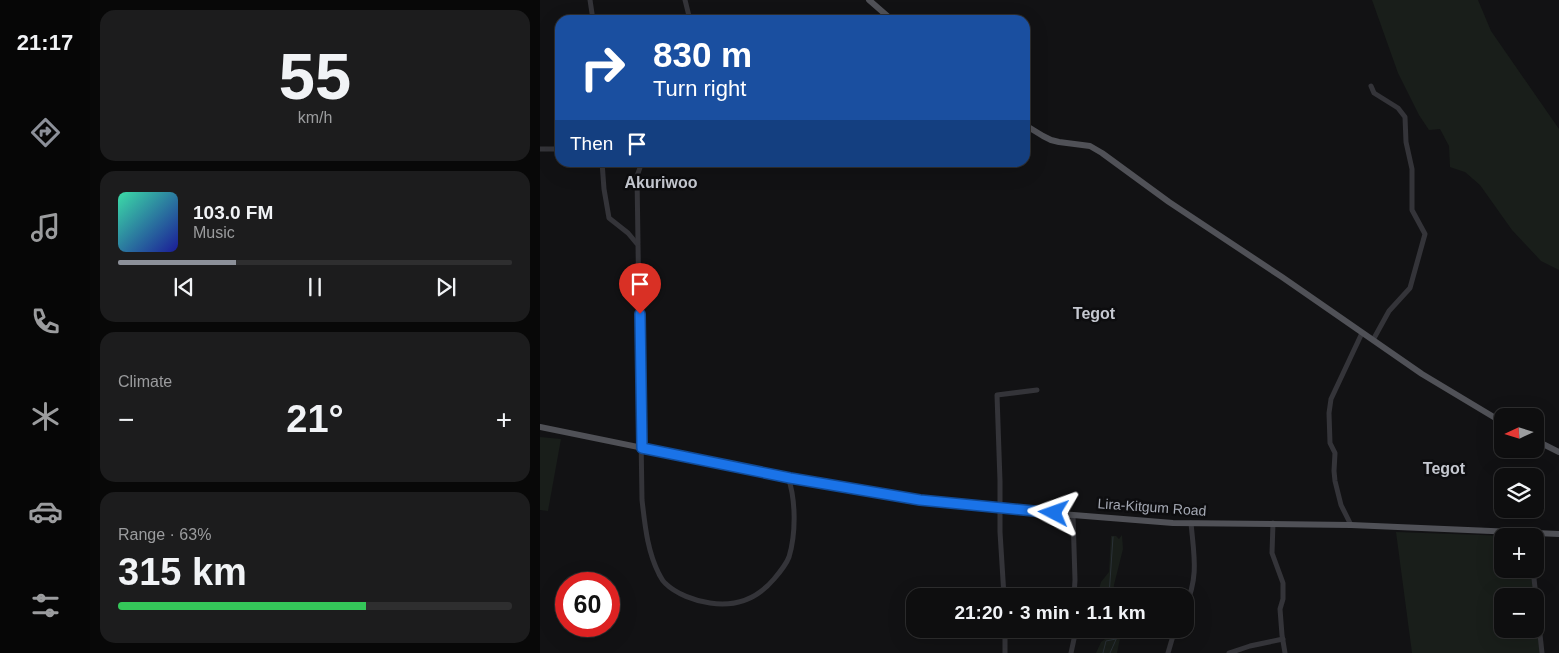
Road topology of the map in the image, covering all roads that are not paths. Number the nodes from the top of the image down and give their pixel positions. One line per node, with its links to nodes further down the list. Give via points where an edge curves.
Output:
1 (590, 0): 4 (street)
2 (685, 0): 5 (street)
3 (869, 0): 6 (main road)
4 (592, 15)
5 (689, 15)
6 (886, 15)
7 (1371, 86): 15 (street, via 1374,93 1398,108 1406,118 1406,142 1412,169 1412,210 1424,234 1410,288 1389,311)
8 (1030, 129): 14 (main road, via 1051,140 1090,146 1102,153)
9 (540, 149): 10 (street)
10 (555, 149)
11 (602, 167): 13 (street, via 609,218)
12 (641, 167): 13 (street)
13 (638, 245): 20 (street)
14 (1362, 333): 15 (main road); 27 (street, via 1331,398 1329,413 1330,443 1335,453 1334,481)
15 (1372, 340): 17 (main road)
16 (1037, 390): 23 (street, via 997,395)
17 (1494, 417)
18 (540, 427): 20 (main road, Lira-Kitgum Road)
19 (1544, 444): 21 (main road)
20 (642, 448): 22 (main road, Lira-Kitgum Road); 22 (street, via 646,538 655,566 664,583 700,602 719,605 749,599 764,591 781,572 793,536 794,505)
21 (1559, 452)
22 (788, 477): 23 (main road, Lira-Kitgum Road, via 920,500)
23 (999, 509): 24 (main road, Lira-Kitgum Road); 32 (street)
24 (1073, 515): 25 (main road, Lira-Kitgum Road); 33 (street)
25 (1191, 523): 26 (main road, Lira-Kitgum Road); 34 (street, via 1195,576)
26 (1273, 523): 27 (main road, Lira-Kitgum Road); 38 (street, via 1272,553 1283,583 1280,609)
27 (1351, 525): 28 (main road, Lira-Kitgum Road)
28 (1494, 533)
29 (1559, 534): 30 (main road, Lira-Kitgum Road)
30 (1544, 535)
31 (1534, 578): 44 (street)
32 (1004, 588)
33 (1074, 588)
34 (1193, 588)
35 (1005, 638): 39 (street)
36 (1074, 638): 40 (street)
37 (1172, 638): 41 (street)
38 (1283, 640): 42 (street); 43 (street)
39 (1005, 653)
40 (1071, 653)
41 (1168, 653)
42 (1229, 653)
43 (1285, 653)
44 (1542, 653)

